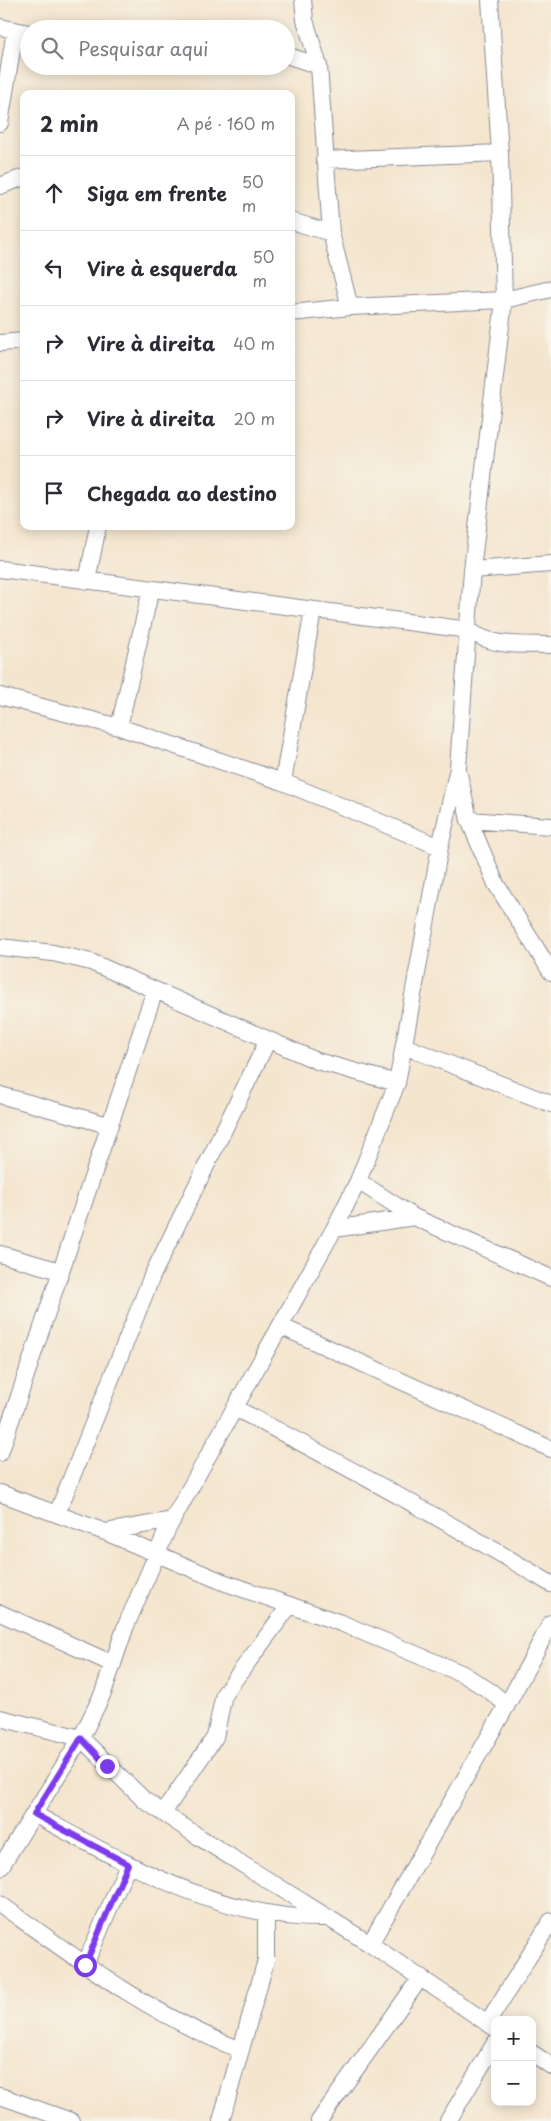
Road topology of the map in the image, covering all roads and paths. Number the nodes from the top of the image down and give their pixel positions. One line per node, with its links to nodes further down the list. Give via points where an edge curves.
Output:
1 (303, 0): 5 (street, via 305,20)
2 (490, 0): 7 (street)
3 (15, 30): 6 (street)
4 (295, 58): 5 (street)
5 (319, 66): 8 (street)
6 (0, 121)
7 (500, 153): 8 (street); 14 (street)
8 (324, 160): 12 (street)
9 (20, 178): 10 (street)
10 (0, 186)
11 (295, 222): 12 (street)
12 (331, 233): 15 (street)
13 (551, 289): 14 (street)
14 (504, 300): 15 (street); 22 (street)
15 (350, 307): 16 (street)
16 (295, 313)
17 (20, 341): 18 (street)
18 (0, 343)
19 (97, 530): 23 (street)
20 (551, 564): 22 (street)
21 (0, 568): 23 (street)
22 (472, 570): 26 (street)
23 (87, 581): 24 (street)
24 (151, 589): 25 (street); 29 (street)
25 (313, 610): 26 (street); 31 (street)
26 (469, 630): 27 (street, via 495,643); 30 (street)
27 (551, 645)
28 (0, 696): 29 (street)
29 (119, 727): 31 (street)
30 (458, 768): 32 (street); 34 (street)
31 (283, 782): 34 (street)
32 (469, 820): 33 (street); 36 (street, via 496,884)
33 (551, 826)
34 (440, 847): 39 (street)
35 (0, 947): 37 (street, via 53,953 91,962)
36 (551, 972)
37 (155, 990): 38 (street); 43 (street)
38 (268, 1040): 40 (street, via 317,1061); 55 (street, via 152,1276)
39 (404, 1046): 40 (street); 42 (street)
40 (397, 1083): 44 (street)
41 (0, 1095): 43 (street)
42 (551, 1104)
43 (108, 1125): 48 (street)
44 (358, 1181): 45 (street); 46 (street)
45 (414, 1217): 46 (street); 49 (street)
46 (334, 1229): 50 (street)
47 (0, 1254): 48 (street)
48 (60, 1270): 53 (street)
49 (551, 1278)
50 (280, 1326): 51 (street); 52 (street)
51 (234, 1408): 56 (street); 59 (street, via 374,1481)
52 (551, 1448)
53 (0, 1453)
54 (0, 1492): 55 (street)
55 (58, 1514): 57 (street)
56 (172, 1520): 57 (street); 58 (street)
57 (105, 1532): 58 (street)
58 (156, 1554): 60 (street); 63 (street)
59 (551, 1584)
60 (290, 1605): 64 (street, via 342,1623 463,1674); 67 (street, via 224,1694 215,1737)
61 (0, 1613): 63 (street)
62 (551, 1623): 64 (street)
63 (113, 1664): 66 (street)
64 (507, 1705): 75 (street)
65 (0, 1718): 66 (street)
66 (81, 1738): 67 (street, via 144,1800); 68 (street)
67 (163, 1813): 73 (street)
68 (34, 1814): 69 (street); 70 (street)
69 (128, 1864): 72 (street, via 197,1893); 76 (street)
70 (0, 1868)
71 (0, 1904): 76 (street)
72 (266, 1915): 73 (street); 80 (street, via 266,1960)
73 (329, 1918): 75 (street)
74 (551, 1921): 78 (street)
75 (370, 1944): 77 (street)
76 (85, 1965): 80 (street, via 183,2026)
77 (421, 1977): 79 (street); 87 (street)
78 (496, 2016)
79 (491, 2025)
80 (241, 2050): 86 (street)
81 (491, 2050): 88 (street)
82 (536, 2056): 83 (street)
83 (551, 2066)
84 (0, 2096): 85 (street)
85 (71, 2121)
86 (221, 2121)
87 (319, 2121)
88 (448, 2121)

